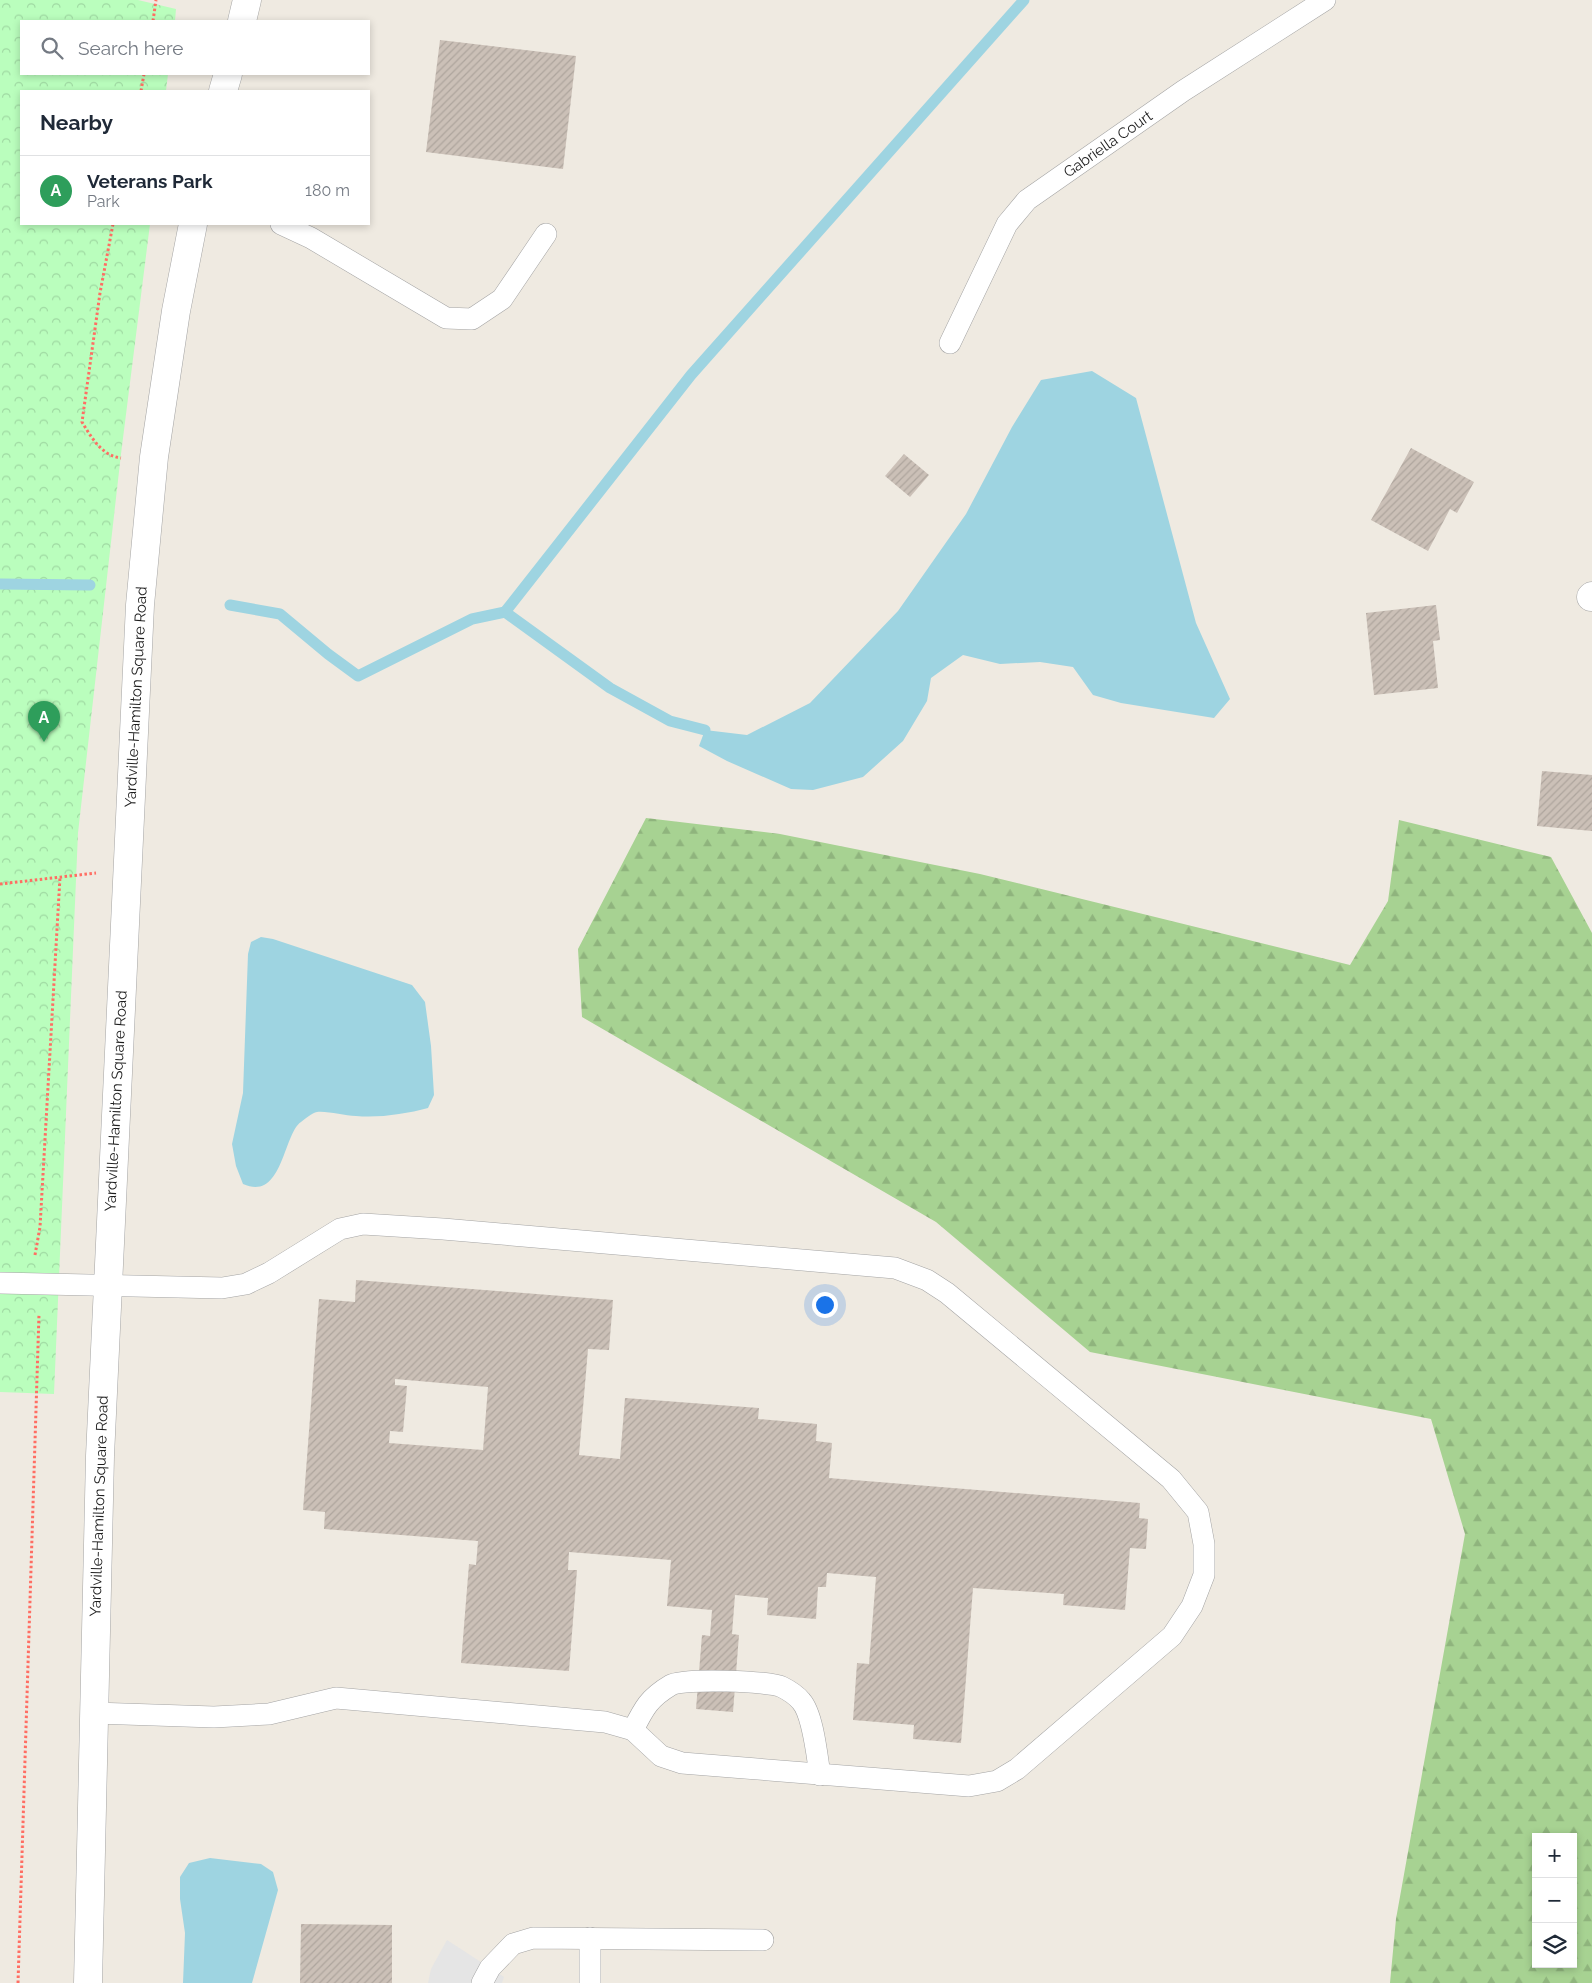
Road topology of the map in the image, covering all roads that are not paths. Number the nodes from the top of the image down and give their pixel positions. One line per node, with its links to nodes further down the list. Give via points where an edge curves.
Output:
1 (248, 0): 3 (street)
2 (1325, 0): 9 (lane, Gabriella Court, via 1183,91 1027,200 1007,224)
3 (242, 20)
4 (228, 75): 5 (street)
5 (224, 90)
6 (193, 225): 11 (street, Yardville-Hamilton Square Road, via 153,463 140,605)
7 (283, 225): 8 (lane, via 311,238 446,318 472,319 502,299)
8 (546, 234)
9 (950, 342)
10 (0, 1283): 11 (lane)
11 (107, 1287): 12 (street, Yardville-Hamilton Square Road); 14 (lane, via 222,1288 246,1284 340,1229 363,1224 896,1268 927,1280 948,1293 1170,1479 1198,1512 1204,1544 1204,1575 1192,1606 1172,1636 1017,1769 997,1781 969,1786)
12 (94, 1713): 13 (lane, via 214,1717 269,1714 336,1698 605,1722); 17 (street, Yardville-Hamilton Square Road)
13 (633, 1730): 14 (lane, via 662,1756 682,1763); 14 (lane, via 648,1701 673,1684 707,1681 782,1686 802,1701 812,1728)
14 (820, 1774)
15 (590, 1938): 16 (lane); 18 (lane, via 533,1938 513,1944 490,1968); 19 (lane)
16 (763, 1940)
17 (88, 1983)
18 (482, 1983)
19 (590, 1983)

